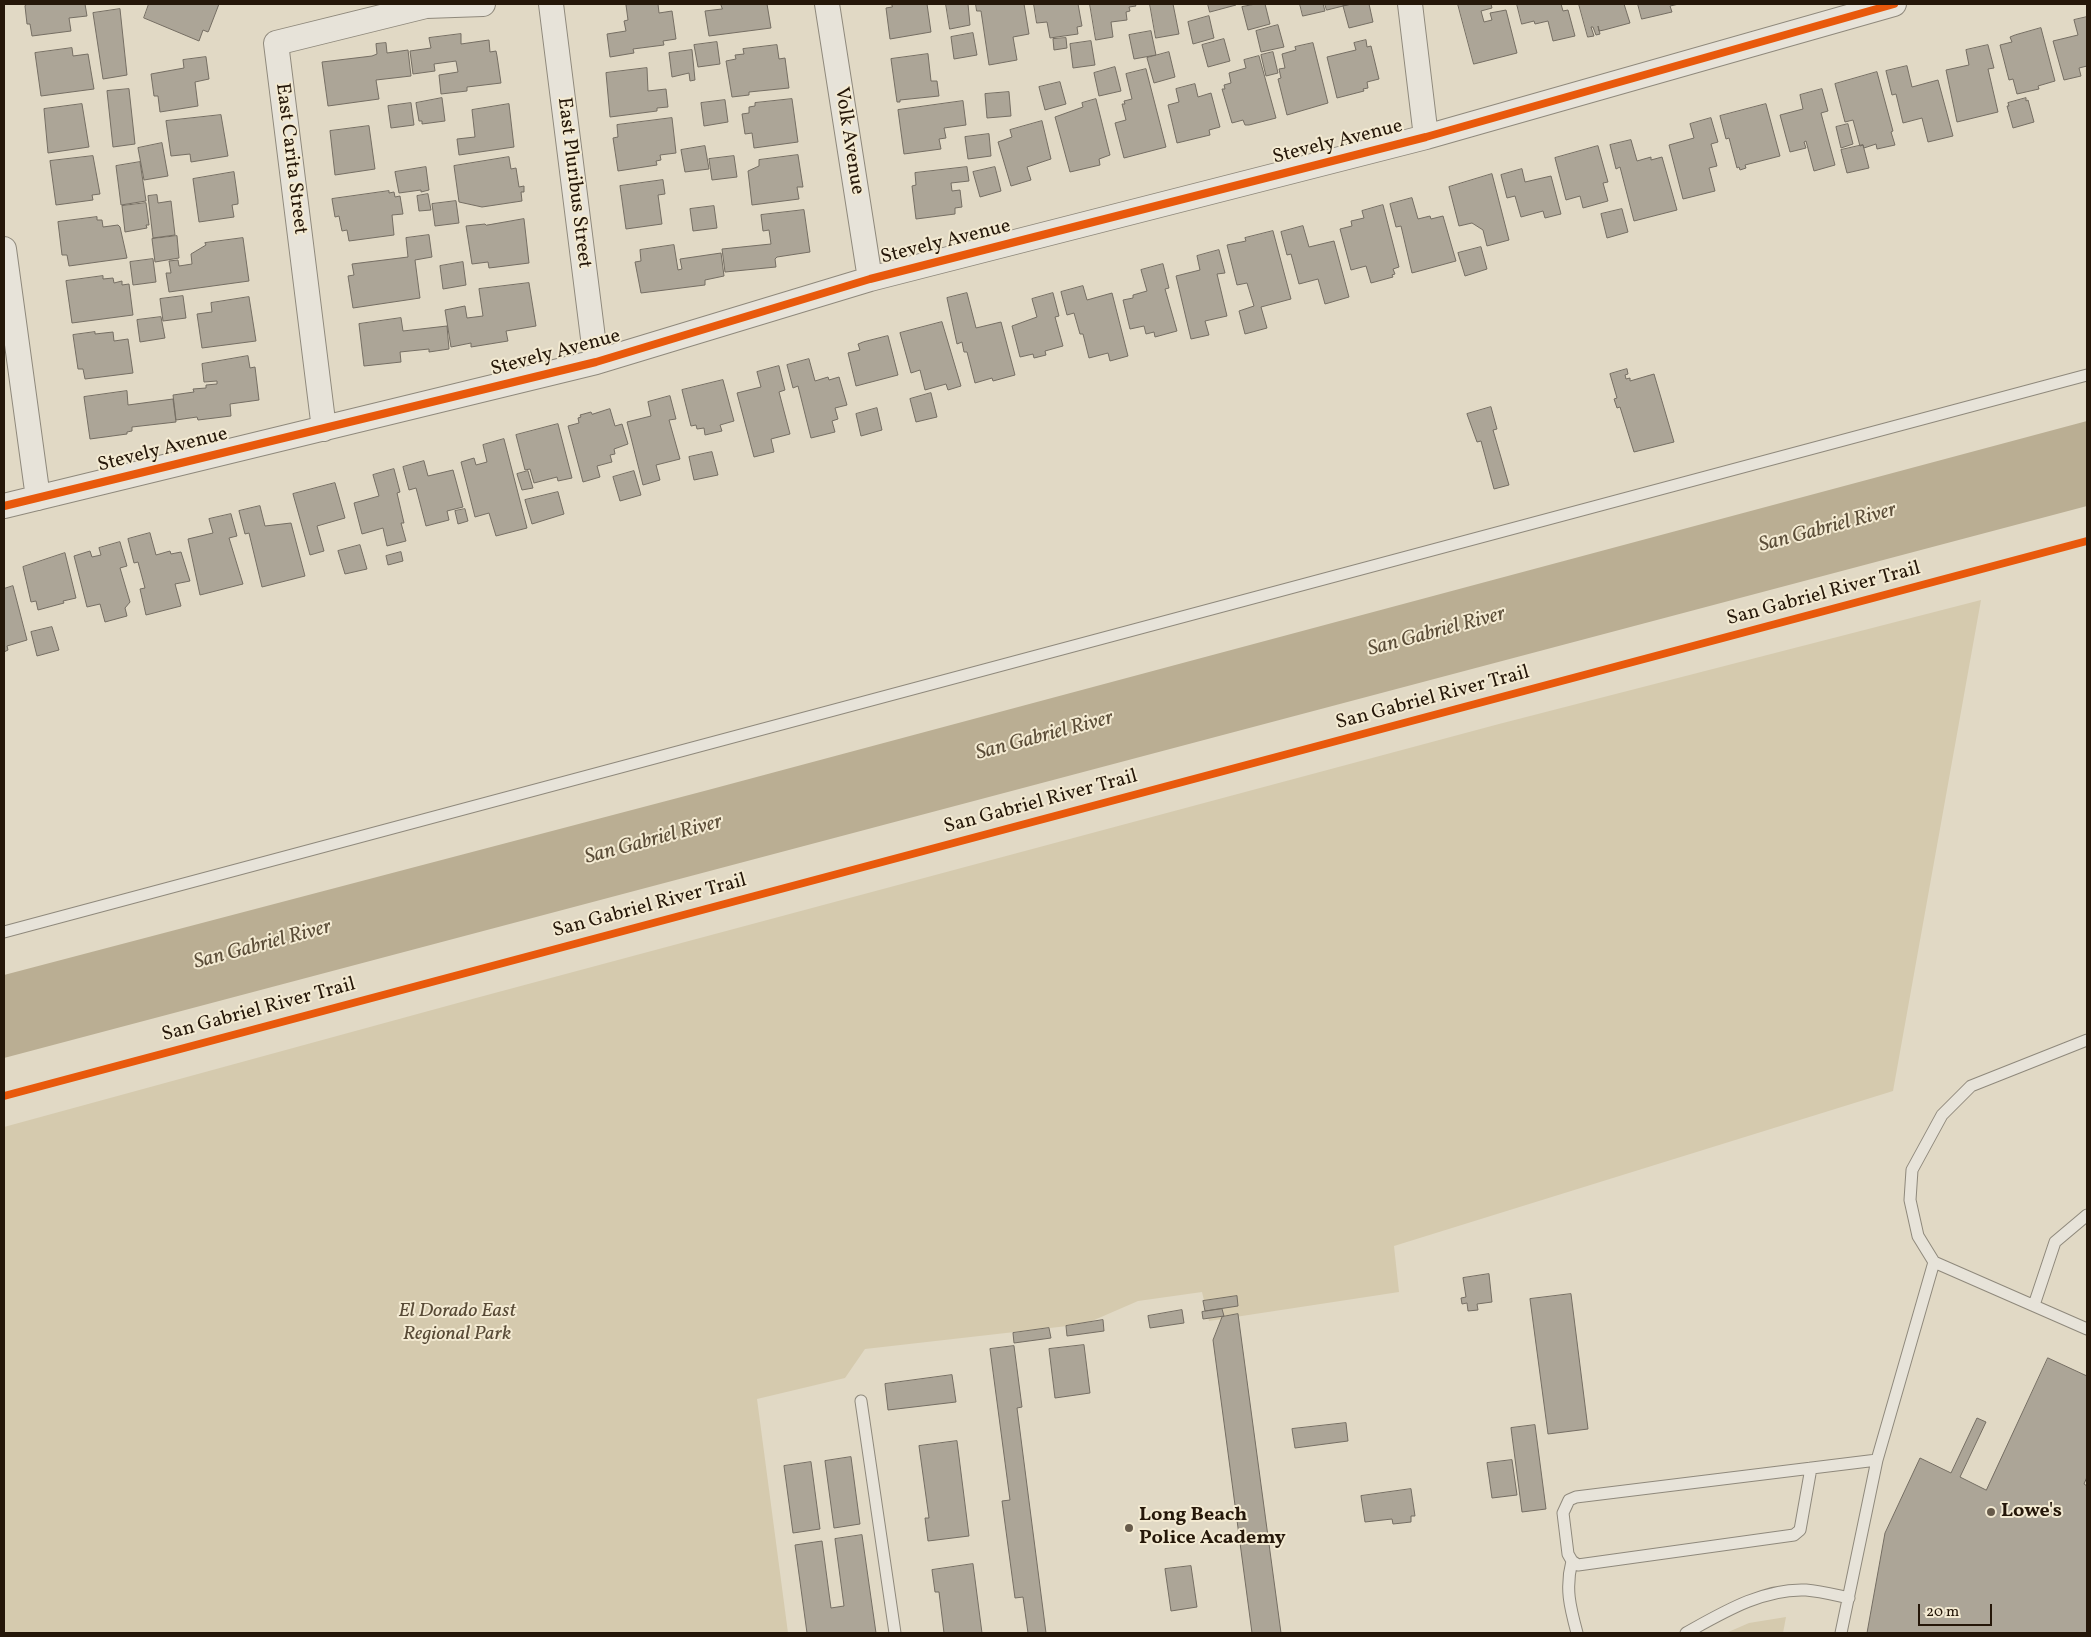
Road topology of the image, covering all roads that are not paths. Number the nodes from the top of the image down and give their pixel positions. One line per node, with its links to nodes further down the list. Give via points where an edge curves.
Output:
1 (483, 4): 11 (street, East Carita Street, via 426,6 276,43)
2 (551, 4): 9 (street, East Pluribus Street)
3 (827, 4): 8 (street, Volk Avenue)
4 (1410, 4): 6 (street)
5 (1894, 4): 6 (street, Stevely Avenue)
6 (1426, 137): 8 (street, Stevely Avenue)
7 (4, 249): 12 (street)
8 (870, 279): 9 (street, Stevely Avenue)
9 (596, 362): 11 (street, Stevely Avenue)
10 (2087, 375): 14 (lane)
11 (324, 429): 12 (street, Stevely Avenue)
12 (38, 498): 13 (street, Stevely Avenue)
13 (4, 506)
14 (4, 932)
15 (2087, 1040): 17 (lane, via 1971,1086 1942,1115 1912,1170 1910,1200 1918,1236)
16 (2087, 1215): 18 (lane, via 2055,1242)
17 (1934, 1262): 18 (lane); 21 (lane)
18 (2034, 1304): 19 (lane)
19 (2087, 1328)
20 (861, 1401): 25 (lane)
21 (1877, 1460): 22 (lane); 24 (lane)
22 (1811, 1468): 23 (lane, via 1800,1530 1794,1535 1578,1565); 23 (lane, via 1576,1496 1569,1500 1563,1513 1568,1554)
23 (1572, 1561): 26 (lane, via 1567,1579 1568,1597)
24 (1849, 1598): 27 (lane, via 1806,1590 1774,1594 1730,1609); 28 (lane)
25 (895, 1633)
26 (1577, 1633)
27 (1686, 1633)
28 (1841, 1633)

